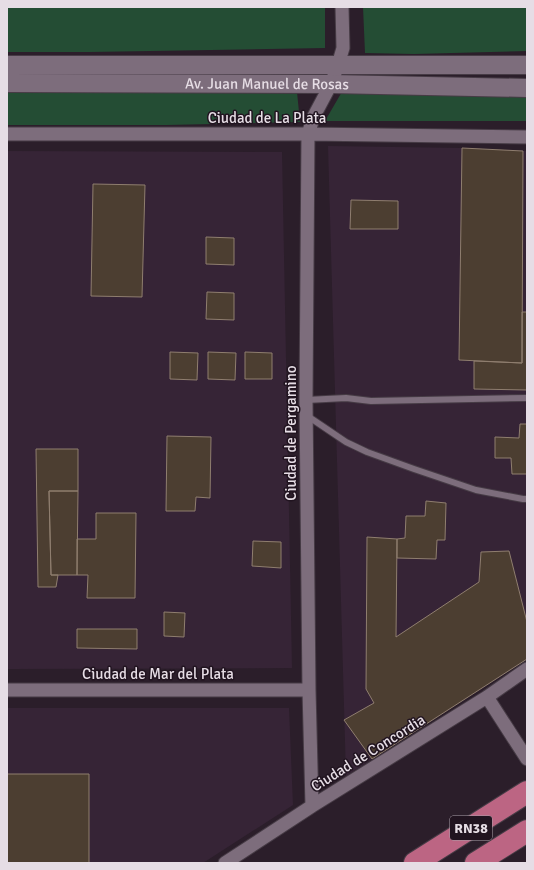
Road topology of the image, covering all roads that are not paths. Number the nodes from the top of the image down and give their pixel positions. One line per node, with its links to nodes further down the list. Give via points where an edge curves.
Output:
1 (342, 7): 3 (street, Ciudad de Pergamino, via 343,48)
2 (7, 65): 3 (main road, Av. Juan Manuel de Rosas)
3 (338, 65): 4 (main road, Av. Juan Manuel de Rosas); 6 (street, Ciudad de Pergamino)
4 (527, 66)
5 (7, 83): 6 (main road, Av. Juan Manuel de Rosas)
6 (331, 84): 7 (main road, Av. Juan Manuel de Rosas); 9 (street, Ciudad de Pergamino, via 314,116)
7 (527, 88)
8 (7, 134): 9 (street, Ciudad de La Plata)
9 (308, 134): 10 (street, Ciudad de La Plata); 12 (street, Ciudad de Pergamino)
10 (527, 136)
11 (527, 398): 12 (lane)
12 (306, 400): 13 (street, Ciudad de Pergamino)
13 (306, 415): 14 (lane, via 346,442 367,452 476,490); 17 (street, Ciudad de Pergamino)
14 (527, 499)
15 (527, 669): 18 (street, Ciudad de Concordia)
16 (7, 690): 17 (street, Ciudad de Mar del Plata)
17 (309, 690): 21 (street, Ciudad de Pergamino)
18 (487, 697): 19 (street); 21 (street, Ciudad de Concordia)
19 (527, 759)
20 (527, 792): 25 (highway, RN38)
21 (312, 806): 24 (street, Ciudad de Concordia)
22 (527, 830): 23 (highway, RN38)
23 (479, 862)
24 (225, 863)
25 (414, 863)

